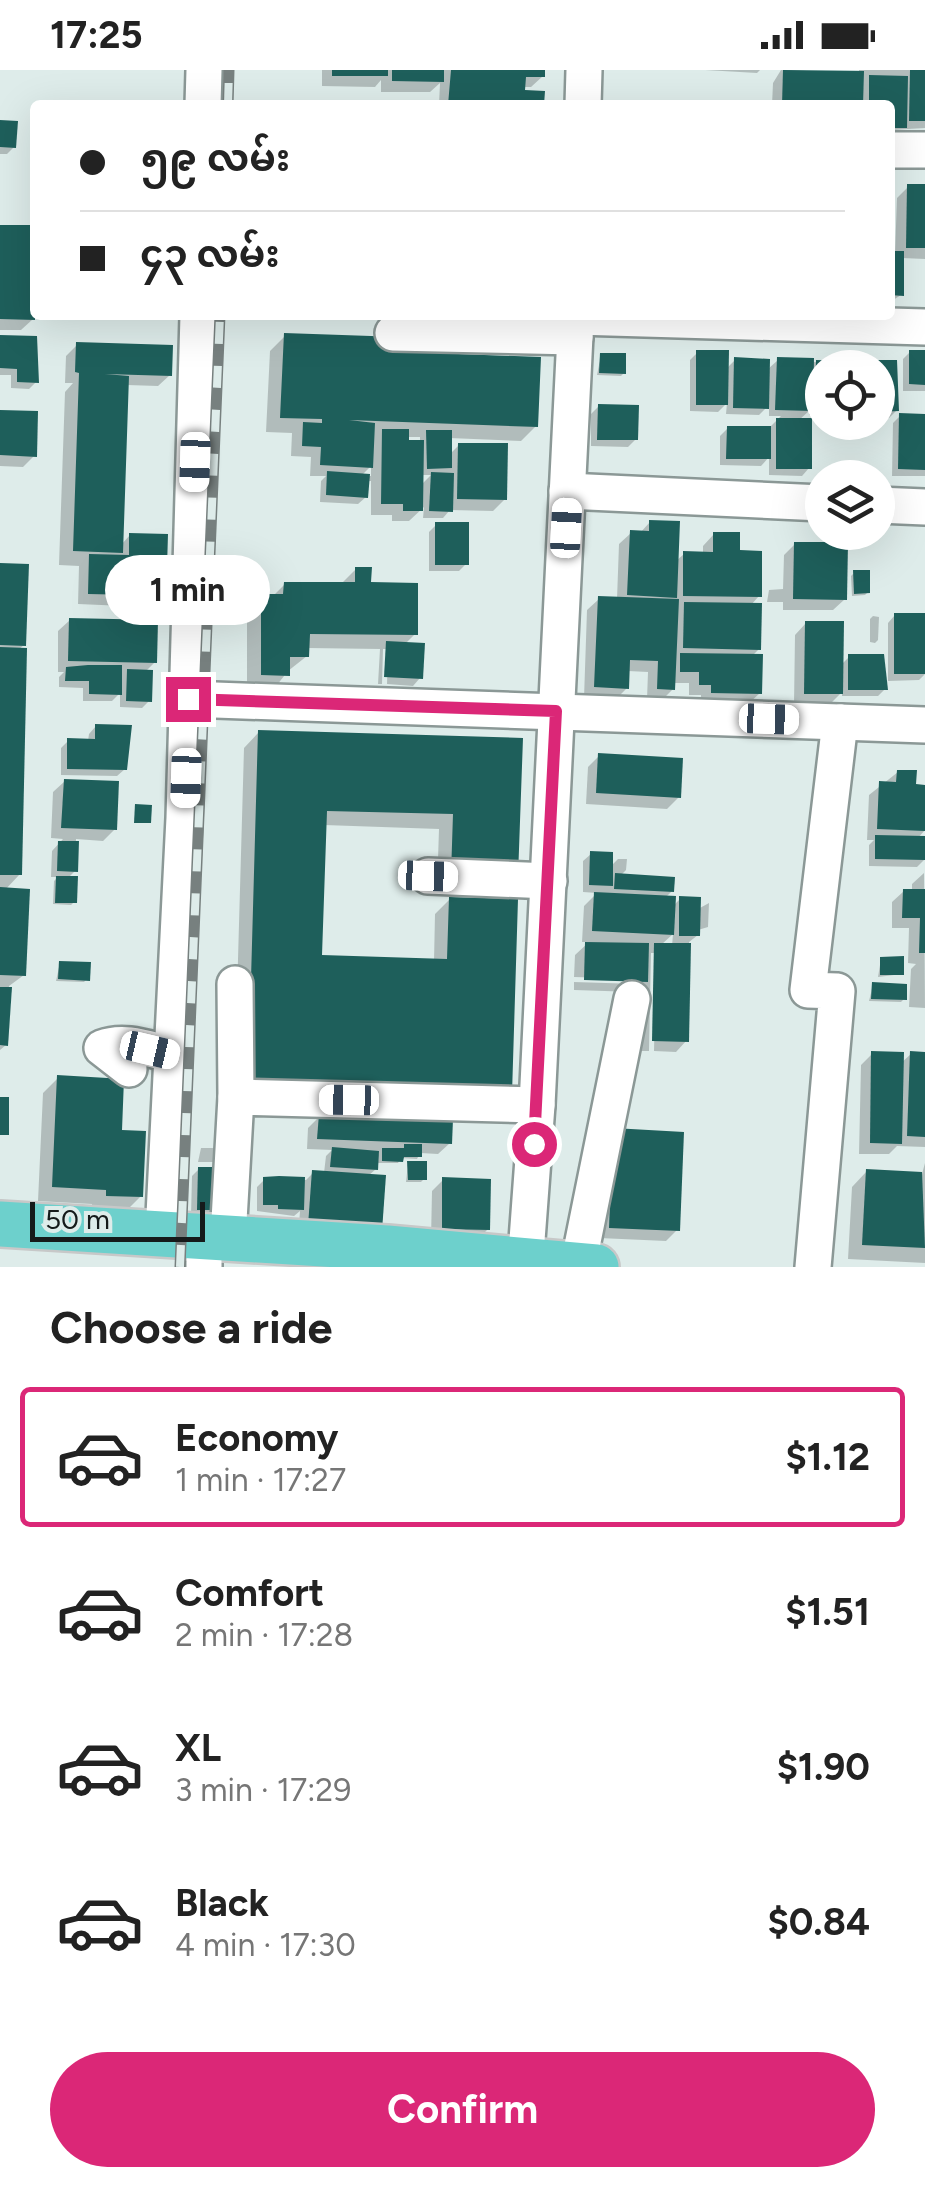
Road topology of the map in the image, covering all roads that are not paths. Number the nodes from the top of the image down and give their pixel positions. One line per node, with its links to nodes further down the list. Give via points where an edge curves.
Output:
1 (204, 70): 3 (street)
2 (584, 70): 4 (street)
3 (203, 100)
4 (583, 100)
5 (895, 150): 6 (street)
6 (925, 150)
7 (198, 320): 15 (street)
8 (576, 323): 9 (street); 10 (street); 11 (street)
9 (925, 327)
10 (393, 333)
11 (568, 491): 12 (street); 16 (street)
12 (805, 502)
13 (895, 506): 14 (street)
14 (925, 507)
15 (188, 699): 16 (street); 23 (street)
16 (556, 711): 17 (street); 20 (street)
17 (840, 722): 18 (street); 37 (street, via 808,990 837,991)
18 (925, 725)
19 (428, 876): 20 (street)
20 (549, 881): 26 (street)
21 (235, 984): 25 (street)
22 (632, 999): 34 (street)
23 (174, 1055): 24 (street, via 130,1044 102,1048); 28 (street)
24 (129, 1069)
25 (236, 1098): 26 (street); 31 (street)
26 (537, 1105): 33 (street)
27 (0, 1224): 29 (main road)
28 (163, 1235): 29 (main road); 31 (main road)
29 (57, 1240): 30 (main road); 31 (main road)
30 (0, 1248)
31 (212, 1256): 32 (main road); 35 (main road)
32 (387, 1257): 33 (main road)
33 (525, 1265): 34 (main road)
34 (578, 1266): 36 (main road)
35 (290, 1267)
36 (596, 1267)
37 (814, 1267)

